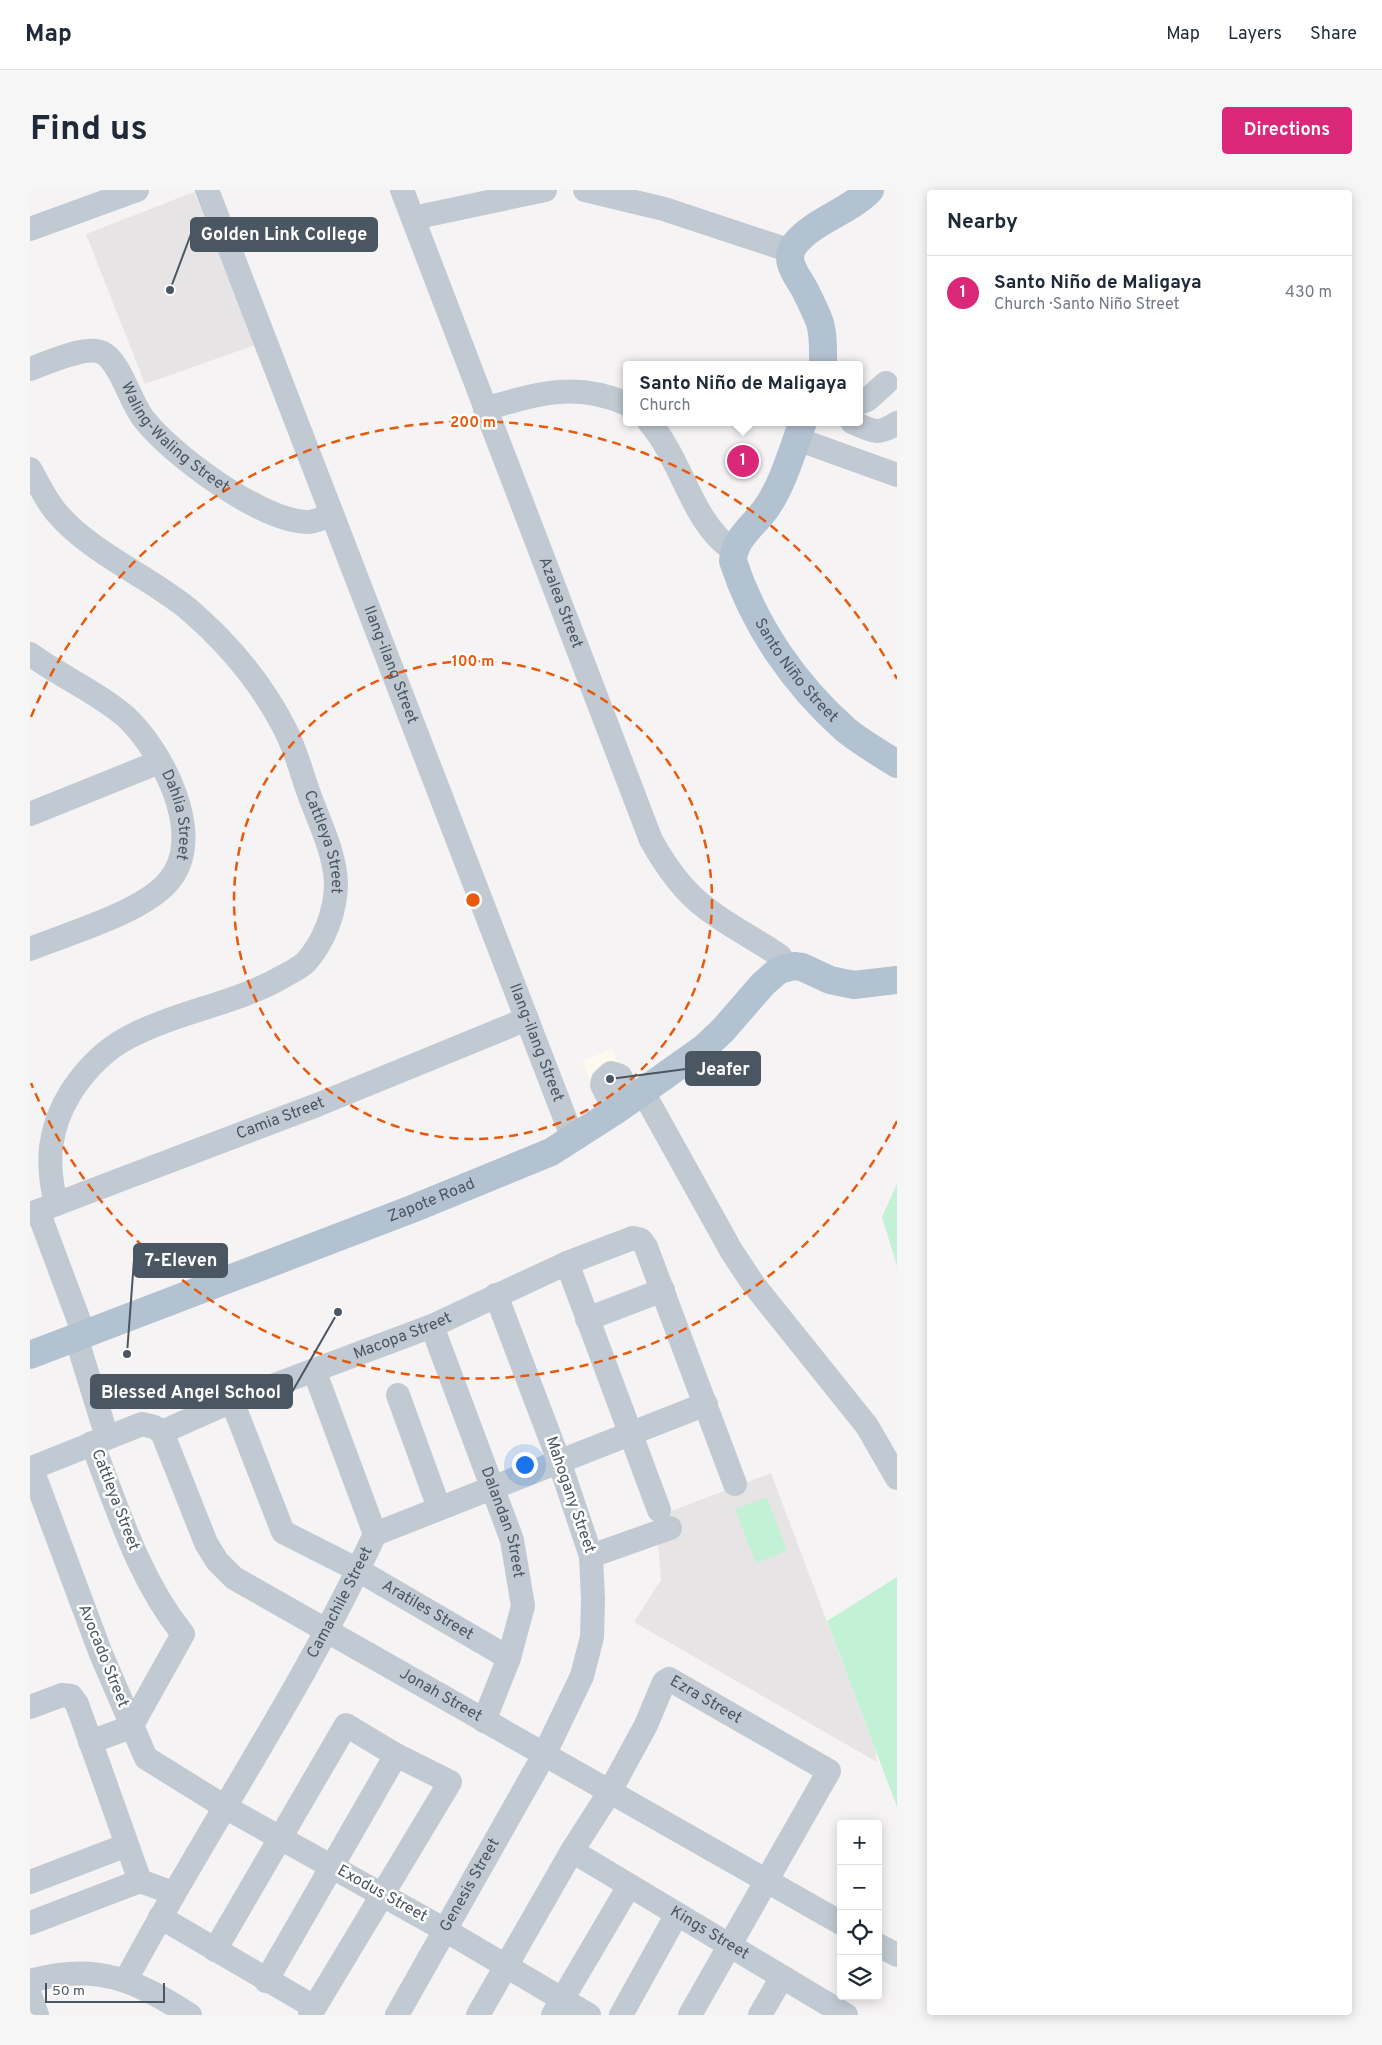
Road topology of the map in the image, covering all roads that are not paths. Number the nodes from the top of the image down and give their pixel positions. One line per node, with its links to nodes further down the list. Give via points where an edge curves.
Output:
1 (137, 190): 8 (street)
2 (207, 190): 22 (street, Ilang-ilang Street)
3 (402, 190): 7 (street, Azalea Street)
4 (546, 190): 7 (street)
5 (585, 190): 9 (street, via 664,209)
6 (870, 190): 9 (main road, via 804,236)
7 (413, 218): 15 (street, Azalea Street)
8 (30, 229)
9 (791, 251): 10 (main road, via 790,263 820,324 824,339)
10 (823, 361)
11 (30, 368): 22 (street, Waling-Waling Street, via 72,354 95,350 104,353 141,416 160,439 187,461 253,505 281,518 308,522)
12 (886, 383): 14 (street)
13 (623, 402): 15 (street, via 587,391 561,391 536,394)
14 (863, 402)
15 (485, 409): 29 (street, Azalea Street, via 651,840 666,866 687,891 708,909 780,956)
16 (897, 423): 18 (street, via 883,432)
17 (652, 426): 23 (street, via 672,454 713,533)
18 (861, 426)
19 (800, 430): 21 (street); 23 (main road, via 773,497)
20 (30, 469): 34 (street, Cattleya Street, via 54,510 71,528 91,545 185,607 218,636 248,670 286,731 330,852 336,883 332,912 322,940 304,964 270,984 128,1037 105,1052 84,1072 63,1106 51,1138)
21 (897, 475)
22 (332, 515): 31 (street, Ilang-ilang Street)
23 (733, 550): 26 (main road, Santo Niño Street, via 737,575 762,628 779,655 818,703 846,730)
24 (30, 654): 25 (street, Dahlia Street, via 125,717)
25 (159, 762): 27 (street); 28 (street, Dahlia Street, via 181,812 183,836 180,863 168,882 146,900 116,915)
26 (897, 764)
27 (30, 814)
28 (30, 949)
29 (786, 967): 30 (main road, via 802,967 830,980 854,985); 32 (main road, Zapote Road, via 773,974 704,1048)
30 (897, 980)
31 (527, 1019): 33 (street, Ilang-ilang Street); 34 (street, Camia Street, via 317,1105)
32 (630, 1101): 33 (main road, Zapote Road); 50 (street, via 754,1285 867,1426)
33 (573, 1139): 40 (main road, Zapote Road, via 517,1168)
34 (42, 1210): 40 (street, Cattleya Street)
35 (567, 1263): 36 (street, Macopa Street, via 633,1238 641,1240); 37 (street, Macopa Street); 38 (street)
36 (663, 1290): 38 (street); 45 (street)
37 (496, 1295): 39 (street, Macopa Street); 49 (street, Mahogany Street)
38 (587, 1319): 47 (street)
39 (432, 1326): 42 (street, Macopa Street); 52 (street, Dalandan Street)
40 (80, 1335): 41 (main road, Zapote Road); 48 (street, Cattleya Street)
41 (30, 1355)
42 (314, 1370): 44 (street, Macopa Street); 54 (street)
43 (398, 1396): 53 (street)
44 (232, 1400): 46 (street, Macopa Street); 56 (street, Aratiles Street, via 283,1532)
45 (706, 1404): 47 (street, Camachile Street); 51 (street)
46 (162, 1432): 48 (street, via 154,1426 142,1424); 57 (street, Jonah Street, via 197,1524 217,1561 234,1578)
47 (631, 1434): 49 (street, Camachile Street); 55 (street, via 664,1519)
48 (99, 1440): 61 (street, Cattleya Street, via 145,1578 183,1634); 61 (street, Avocado Street, via 34,1466 33,1472)
49 (559, 1461): 52 (street, Camachile Street); 55 (street, Mahogany Street)
50 (897, 1478)
51 (735, 1484)
52 (492, 1488): 53 (street, Camachile Street); 58 (street, Dalandan Street, via 512,1540 523,1606)
53 (439, 1508): 54 (street, Camachile Street)
54 (374, 1534): 56 (street, Camachile Street)
55 (592, 1556): 64 (street, Mahogany Street, via 592,1637 582,1676)
56 (358, 1570): 57 (street, Camachile Street); 58 (street, Aratiles Street)
57 (326, 1631): 60 (street, Jonah Street); 66 (street, Camachile Street)
58 (509, 1658): 60 (street, Dalandan Street)
59 (30, 1707): 62 (street, via 62,1695 71,1696)
60 (484, 1721): 64 (street, Jonah Street)
61 (131, 1727): 62 (street); 66 (street, Avocado Street, via 146,1758)
62 (90, 1742): 68 (street)
63 (396, 1755): 67 (street, via 346,1725); 70 (street); 76 (street, via 450,1782)
64 (544, 1756): 65 (street, Jonah Street); 81 (street, Genesis Street)
65 (610, 1793): 69 (street); 73 (street, Jonah Street); 73 (street, Ezra Street, via 664,1682 669,1679 829,1771)
66 (225, 1807): 67 (street, Exodus Street); 75 (street, Camachile Street)
67 (280, 1837): 70 (street, Exodus Street); 83 (street)
68 (127, 1845): 71 (street); 72 (street)
69 (572, 1851): 74 (street, Kings Street); 84 (street)
70 (331, 1866): 76 (street, Exodus Street); 88 (street)
71 (140, 1881): 75 (street); 80 (street)
72 (30, 1882)
73 (768, 1882): 79 (street, Jonah Street); 82 (street)
74 (629, 1886): 77 (street, Kings Street); 90 (street)
75 (173, 1893): 78 (street, Camachile Street)
76 (384, 1896): 81 (street, Exodus Street); 91 (street)
77 (678, 1914): 82 (street, Kings Street); 98 (street)
78 (160, 1917): 83 (street); 86 (street, Camachile Street)
79 (837, 1921)
80 (30, 1923)
81 (446, 1930): 84 (street, Exodus Street); 95 (street, Genesis Street)
82 (729, 1944): 85 (street, Kings Street); 99 (street)
83 (215, 1950): 88 (street)
84 (507, 1967): 90 (street, Exodus Street); 96 (street)
85 (782, 1977): 93 (street, Kings Street); 100 (street)
86 (126, 1980): 87 (street, via 77,1972); 92 (street)
87 (30, 1981)
88 (266, 1981): 91 (street)
89 (30, 1996): 94 (street)
90 (558, 2007): 97 (street, Exodus Street)
91 (312, 2011)
92 (182, 2013)
93 (836, 2013)
94 (37, 2015)
95 (397, 2015)
96 (478, 2015)
97 (589, 2015)
98 (621, 2015)
99 (690, 2015)
100 (760, 2015)

